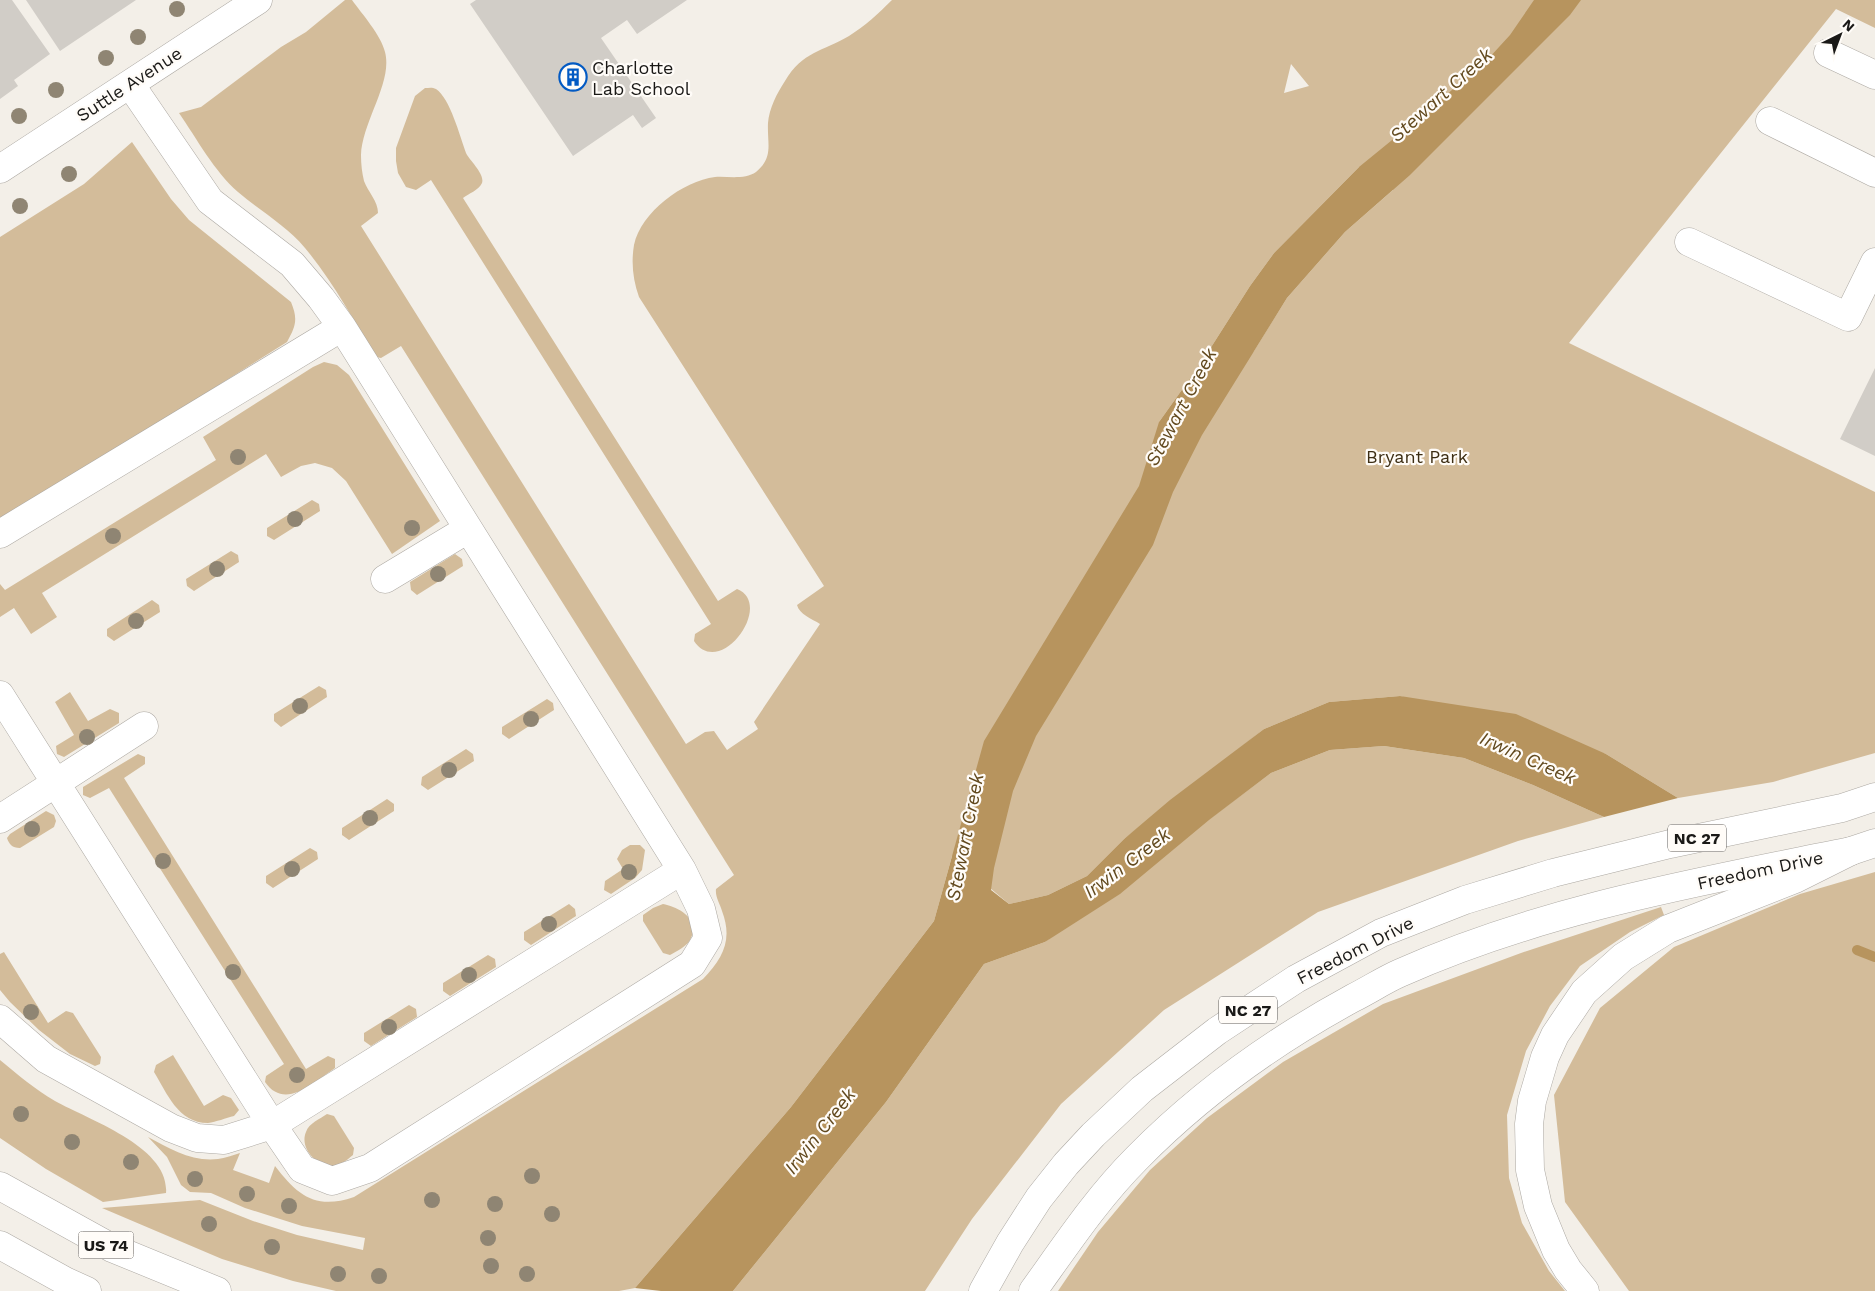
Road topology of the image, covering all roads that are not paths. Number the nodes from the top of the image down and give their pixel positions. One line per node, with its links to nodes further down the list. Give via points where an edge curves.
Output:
1 (258, 0): 4 (main road, Suttle Avenue)
2 (1828, 53): 3 (main road)
3 (1875, 75)
4 (130, 84): 6 (main road, Suttle Avenue); 10 (main road, via 210,201 292,264)
5 (1770, 121): 7 (main road)
6 (0, 169)
7 (1875, 173)
8 (1689, 242): 9 (main road, via 1848,317)
9 (1875, 262)
10 (342, 327): 11 (main road); 12 (main road)
11 (468, 529): 13 (main road); 20 (main road)
12 (0, 534)
13 (385, 579)
14 (0, 695): 16 (main road)
15 (144, 726): 16 (main road)
16 (57, 783): 18 (main road); 22 (main road)
17 (1875, 797): 27 (main road, Freedom Drive / NC 27, via 1842,808 1670,844 1553,873 1465,900 1380,933 1296,979 1224,1025 1142,1089 1093,1135 1040,1198)
18 (0, 819)
19 (1863, 847): 28 (main road, Freedom Drive, via 1565,915 1480,942 1399,973 1319,1016 1243,1066 1174,1124 1136,1159 1097,1203); 29 (main road, via 1795,879 1668,929 1631,952 1584,992 1555,1035 1532,1101 1530,1170 1538,1206 1556,1250)
20 (682, 870): 22 (main road); 22 (main road, via 701,909 708,938 692,964 370,1168 332,1181 302,1169)
21 (0, 1019): 22 (main road, via 46,1059 171,1128 197,1138 224,1140)
22 (272, 1125)
23 (0, 1186): 26 (main road, US 74, via 112,1248)
24 (0, 1245): 25 (main road, US 74)
25 (87, 1291)
26 (217, 1291)
27 (983, 1291)
28 (1033, 1291)
29 (1585, 1291)

